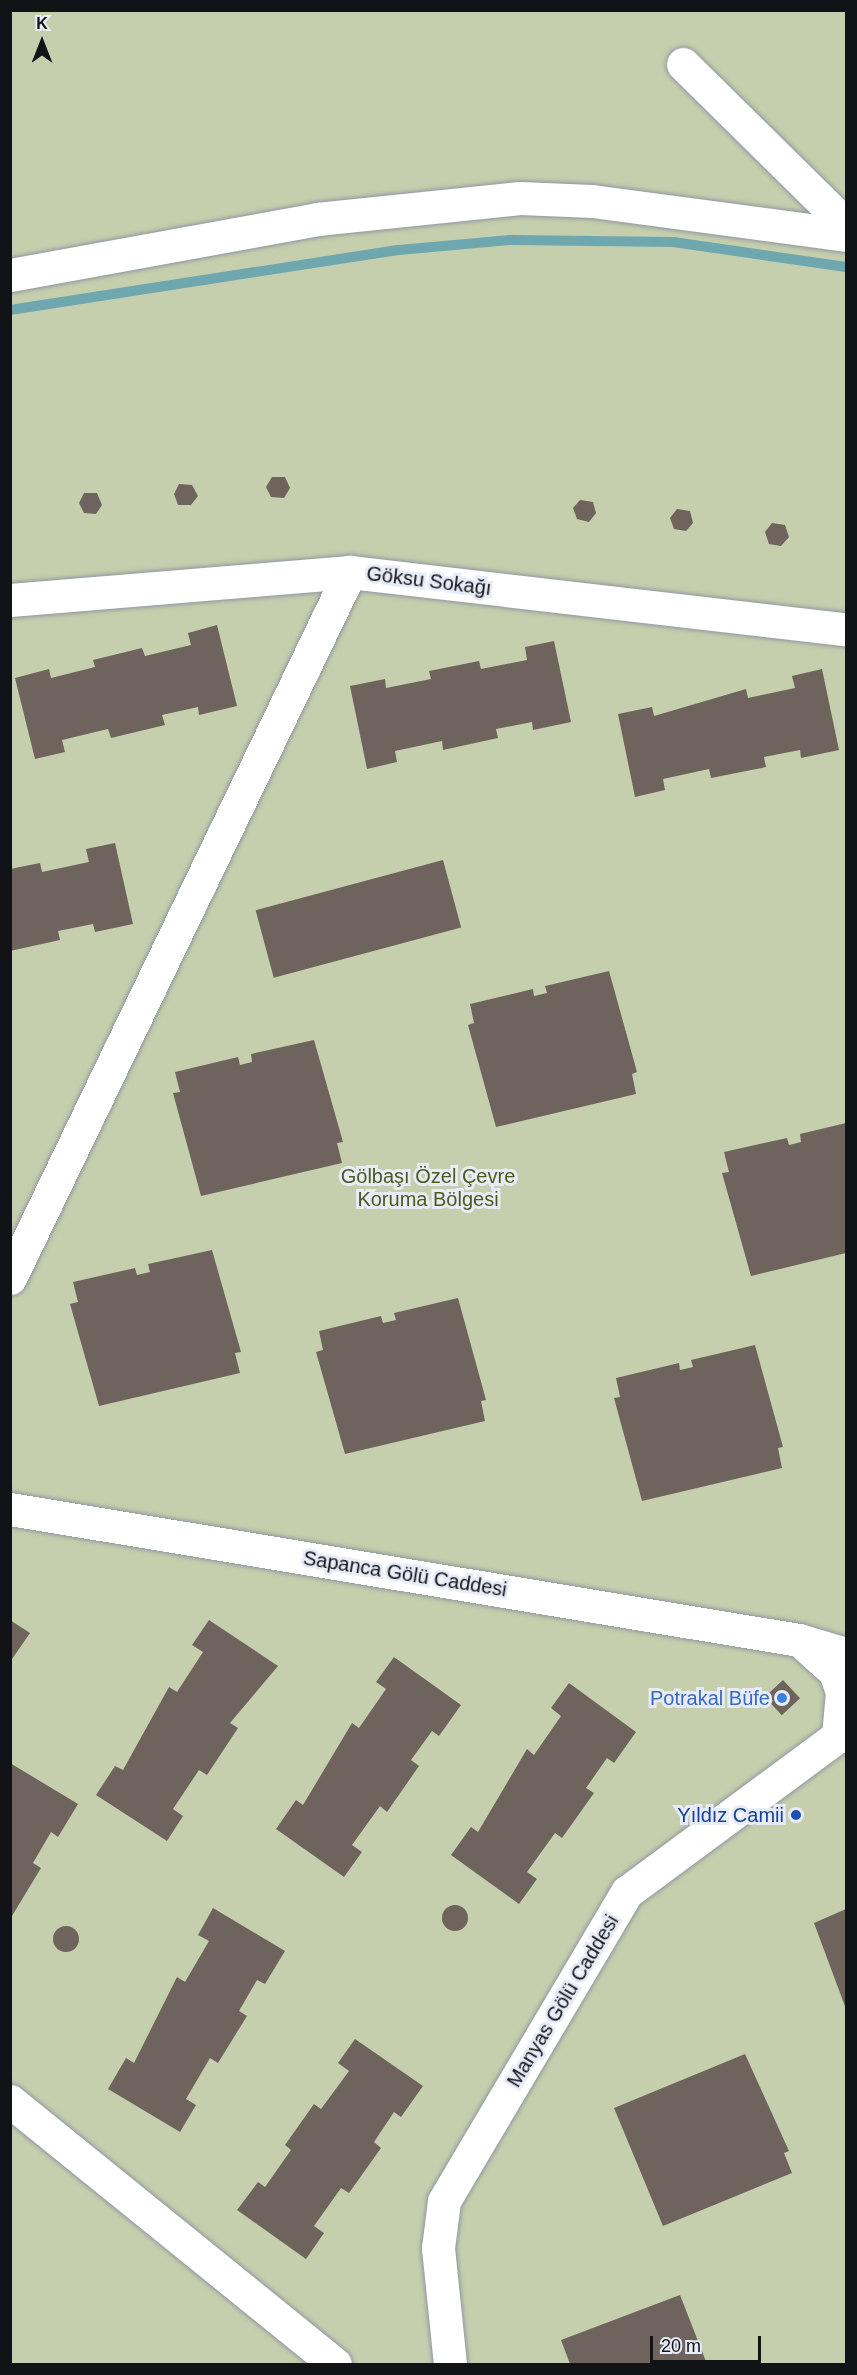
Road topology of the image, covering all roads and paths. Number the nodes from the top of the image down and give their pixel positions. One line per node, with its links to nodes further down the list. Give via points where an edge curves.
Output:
1 (683, 64): 2 (street)
2 (846, 225)
3 (846, 235): 4 (street, via 592,201 520,198 317,219)
4 (10, 275)
5 (350, 572): 6 (street, Göksu Sokağı); 7 (street, Göksu Sokağı); 8 (street)
6 (10, 600)
7 (846, 629)
8 (10, 1278)
9 (10, 1509): 10 (street, Sapanca Gölü Caddesi)
10 (799, 1640): 11 (street, Sapanca Gölü Caddesi); 12 (street, via 835,1672 842,1692)
11 (846, 1654)
12 (842, 1736): 15 (street, Manyas Gölü Caddesi, via 627,1892 444,2201 438,2248)
13 (10, 2101): 14 (street)
14 (335, 2364)
15 (450, 2364)

